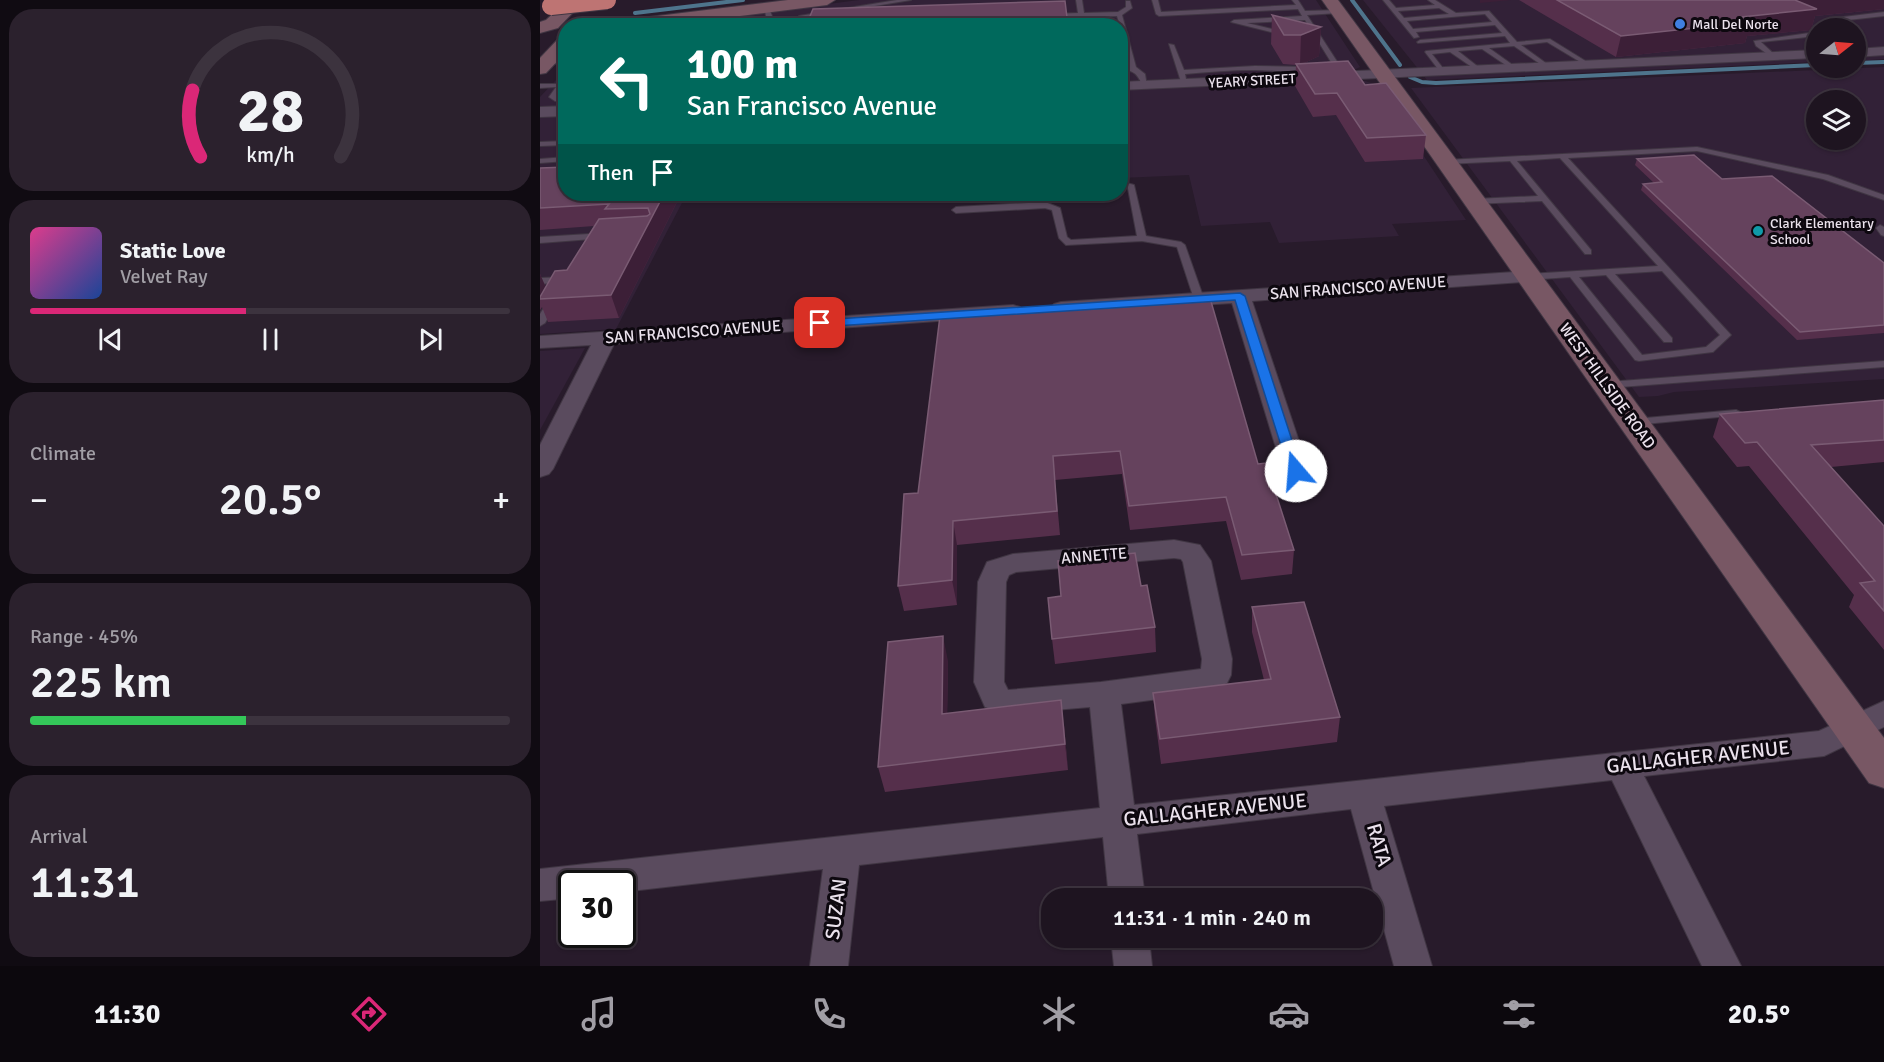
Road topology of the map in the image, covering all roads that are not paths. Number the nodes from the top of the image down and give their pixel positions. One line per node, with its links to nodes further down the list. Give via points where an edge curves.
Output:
1 (577, 0): 28 (street)
2 (607, 0): 14 (highway, bridge)
3 (827, 0): 17 (street)
4 (908, 0): 17 (lane)
5 (1079, 0): 24 (lane)
6 (1155, 0): 20 (lane, via 1159,14)
7 (1295, 0): 21 (lane)
8 (1386, 0): 18 (lane)
9 (1431, 0): 15 (lane)
10 (1128, 2): 22 (lane, via 1129,8)
11 (1213, 2): 20 (lane)
12 (619, 4): 19 (street); 29 (street)
13 (1334, 5): 21 (lane); 67 (street, WEST HILLSIDE ROAD)
14 (551, 6)
15 (1440, 6): 18 (lane); 25 (lane)
16 (766, 8): 17 (street); 30 (street); 31 (lane)
17 (801, 10): 32 (lane)
18 (1394, 10): 36 (lane)
19 (589, 11)
20 (1218, 11): 21 (lane)
21 (1303, 13): 44 (lane, via 1234,21); 47 (lane)
22 (1119, 14): 24 (lane); 34 (lane)
23 (1884, 14): 35 (lane)
24 (1082, 15): 26 (lane); 33 (lane)
25 (1455, 15): 36 (lane); 37 (lane, via 1487,12)
26 (1046, 16)
27 (558, 18): 38 (street)
28 (558, 18)
29 (626, 18)
30 (721, 18)
31 (770, 18)
32 (800, 18)
33 (1082, 18)
34 (1120, 18)
35 (1846, 18)
36 (1402, 20): 39 (lane)
37 (1497, 23): 39 (lane); 42 (lane)
38 (540, 28)
39 (1411, 31): 48 (lane)
40 (558, 33): 41 (street)
41 (540, 34)
42 (1506, 34): 48 (lane); 49 (lane)
43 (1806, 35): 58 (lane, via 1757,41)
44 (1300, 37)
45 (540, 40): 59 (street, via 554,45)
46 (1311, 40): 47 (lane)
47 (1322, 42): 68 (lane, via 1335,63 1326,67 1267,68)
48 (1420, 42): 55 (lane)
49 (1515, 44): 51 (lane); 60 (lane, via 1548,40); 61 (lane)
50 (1171, 45): 68 (lane)
51 (1483, 47): 53 (lane); 64 (lane)
52 (1128, 49): 63 (lane)
53 (1452, 50): 55 (lane); 65 (lane)
54 (1884, 51): 56 (street)
55 (1428, 52): 66 (lane)
56 (1866, 52)
57 (1806, 54): 58 (street, YEARY STREET)
58 (1773, 56): 60 (street, YEARY STREET)
59 (551, 59)
60 (1589, 65): 61 (street, YEARY STREET)
61 (1548, 67): 64 (street, YEARY STREET)
62 (1128, 68): 63 (lane)
63 (1133, 68): 70 (lane, via 1142,74)
64 (1515, 69): 65 (street, YEARY STREET)
65 (1479, 70): 66 (street, YEARY STREET)
66 (1443, 72): 67 (street, YEARY STREET)
67 (1383, 75): 68 (street, YEARY STREET); 83 (street, WEST HILLSIDE ROAD)
68 (1183, 78): 70 (street, YEARY STREET)
69 (558, 84): 71 (lane)
70 (1145, 85): 72 (street, YEARY STREET)
71 (540, 86)
72 (1128, 86)
73 (558, 90): 74 (lane, via 552,97)
74 (558, 100)
75 (558, 111): 76 (street)
76 (540, 112)
77 (558, 143): 78 (lane)
78 (540, 144)
79 (1562, 156): 80 (lane); 86 (lane, via 1714,151 1835,180); 93 (lane)
80 (1512, 159): 83 (lane); 85 (lane)
81 (558, 160): 82 (lane)
82 (540, 161)
83 (1446, 162): 87 (street, WEST HILLSIDE ROAD)
84 (1130, 185): 89 (lane)
85 (1544, 198): 87 (lane); 92 (lane)
86 (1884, 198)
87 (1474, 202): 96 (street, WEST HILLSIDE ROAD)
88 (957, 210): 89 (lane, via 1045,205 1056,208 1063,238 1070,243)
89 (1142, 238): 99 (lane, via 1181,245)
90 (591, 239): 91 (lane)
91 (540, 240)
92 (1588, 252)
93 (1665, 268): 94 (lane); 95 (lane, via 1726,334 1709,350 1639,358)
94 (1608, 272): 95 (lane); 102 (lane)
95 (1572, 274): 96 (lane)
96 (1528, 277): 98 (street, SAN FRANCISCO AVENUE); 105 (street, WEST HILLSIDE ROAD)
97 (540, 281): 100 (lane, via 567,275)
98 (1240, 296): 99 (street, SAN FRANCISCO AVENUE); 109 (street)
99 (1199, 299): 101 (street, SAN FRANCISCO AVENUE)
100 (540, 323)
101 (606, 337): 103 (street, SAN FRANCISCO AVENUE); 108 (street)
102 (1668, 340)
103 (540, 342)
104 (1884, 364): 105 (lane)
105 (1606, 385): 107 (street, WEST HILLSIDE ROAD)
106 (1747, 412): 107 (lane)
107 (1632, 422): 112 (street, WEST HILLSIDE ROAD)
108 (540, 469)
109 (1296, 471)
110 (1104, 694): 110 (street, ANNETTE, via 1006,702 996,699 989,682 992,582 998,569 1013,563 1174,549 1190,551 1197,561 1217,658 1216,675 1188,683); 116 (street)
111 (1884, 713): 112 (street, GALLAGHER AVENUE)
112 (1853, 728): 113 (street, GALLAGHER AVENUE, via 1824,743); 114 (street, WEST HILLSIDE ROAD)
113 (1621, 765): 115 (street, GALLAGHER AVENUE); 124 (street)
114 (1884, 771)
115 (1364, 794): 116 (street, GALLAGHER AVENUE); 123 (street, RATA)
116 (1120, 821): 117 (street, GALLAGHER AVENUE); 119 (street)
117 (843, 852): 118 (street, GALLAGHER AVENUE); 121 (street, SUZAN)
118 (540, 885)
119 (1126, 888)
120 (1131, 948): 122 (street)
121 (829, 966)
122 (1133, 966)
123 (1413, 966)
124 (1722, 966)

